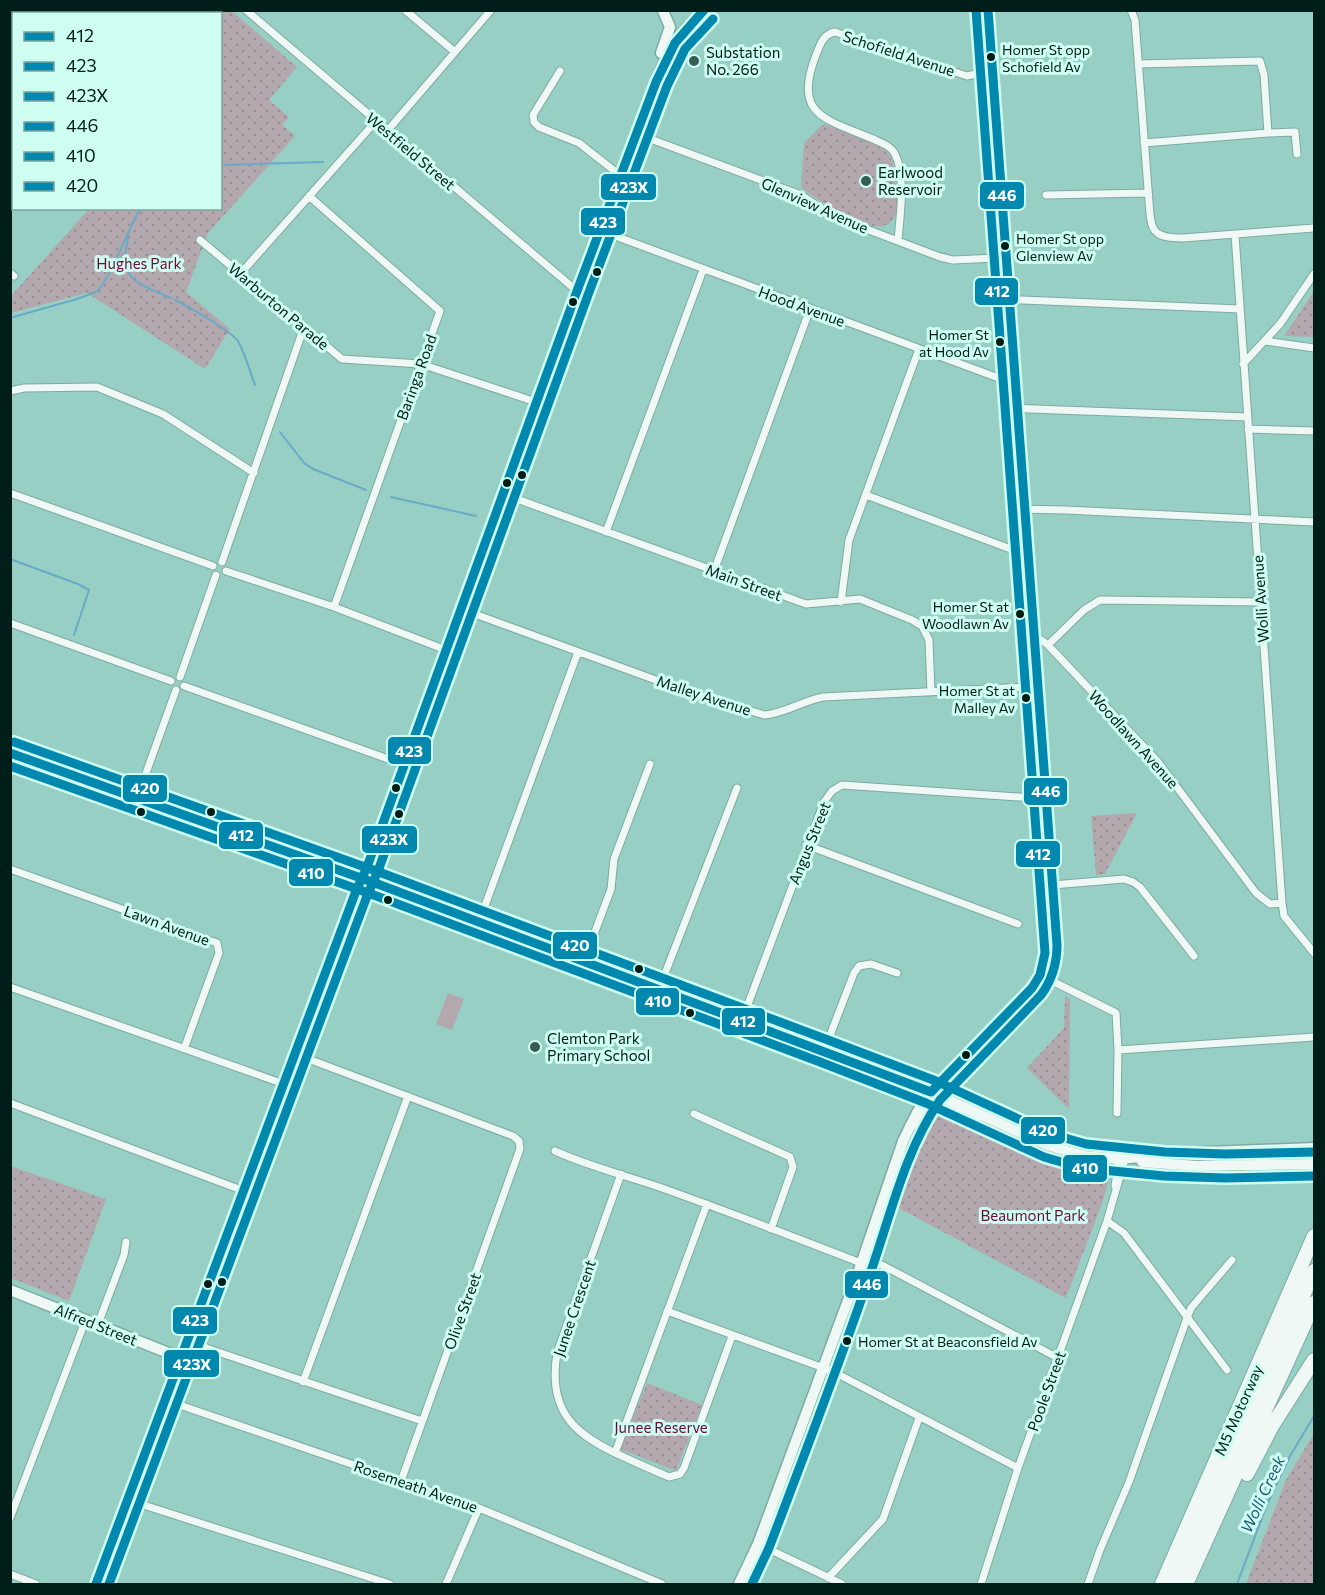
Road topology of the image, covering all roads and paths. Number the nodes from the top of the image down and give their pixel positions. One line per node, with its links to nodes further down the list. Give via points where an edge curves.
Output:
1 (246, 10): 14 (street, Westfield Street)
2 (405, 10): 9 (street)
3 (491, 10): 9 (street)
4 (705, 10): 8 (main road)
5 (976, 10): 12 (main road)
6 (1131, 10): 10 (street)
7 (662, 11): 8 (main road); 13 (main road, via 670,27 654,73)
8 (684, 30): 13 (main road, via 668,51)
9 (455, 52): 15 (street)
10 (1138, 64): 16 (street, via 1260,61); 18 (street)
11 (560, 71): 20 (street, via 533,115 534,122 579,143)
12 (981, 73): 28 (street, Schofield Avenue, via 967,76 835,32 828,33 818,49 807,84 814,108 825,119 885,144 896,155 901,209); 29 (main road)
13 (656, 82): 17 (main road)
14 (376, 121): 15 (street, Westfield Street); 23 (street)
15 (388, 130): 33 (street, Westfield Street)
16 (1268, 133): 18 (street); 19 (street, via 1295,132)
17 (637, 134): 20 (main road); 28 (street, Glenview Avenue, via 801,195 832,216)
18 (1144, 143): 21 (street)
19 (1297, 154)
20 (621, 176): 25 (main road)
21 (1148, 193): 22 (street); 26 (street, via 1150,221 1162,237)
22 (1046, 195)
23 (309, 196): 31 (street); 41 (street, Baringa Road, via 440,311)
24 (1314, 228): 26 (street)
25 (599, 230): 30 (street, Hood Avenue); 33 (main road)
26 (1235, 235): 36 (street, Wolli Avenue)
27 (200, 240): 31 (street, Warburton Parade)
28 (898, 240): 29 (street, Glenview Avenue, via 953,260)
29 (996, 258): 34 (main road)
30 (703, 270): 35 (street, Hood Avenue); 57 (street)
31 (241, 273): 37 (street, Warburton Parade)
32 (1314, 274): 38 (street)
33 (577, 291): 45 (main road)
34 (999, 299): 36 (street); 43 (main road)
35 (810, 309): 40 (street, Hood Avenue); 62 (street)
36 (1240, 309): 42 (street, Wolli Avenue)
37 (304, 327): 41 (street, Warburton Parade, via 342,359); 50 (street)
38 (1265, 341): 39 (street); 42 (street)
39 (1314, 348)
40 (919, 349): 43 (street, Hood Avenue); 53 (street)
41 (421, 364): 45 (street, Warburton Parade); 66 (street, Baringa Road)
42 (1243, 364): 47 (street, Wolli Avenue)
43 (1004, 380): 46 (main road)
44 (10, 391): 50 (street, via 97,387 163,414)
45 (536, 402): 52 (main road)
46 (1006, 408): 47 (street); 54 (main road)
47 (1247, 417): 48 (street, Wolli Avenue)
48 (1248, 429): 49 (street); 55 (street, Wolli Avenue)
49 (1314, 431)
50 (254, 473): 59 (street)
51 (10, 493): 60 (street)
52 (503, 494): 57 (street, Main Street); 67 (main road)
53 (866, 495): 58 (street); 64 (street, via 846,548)
54 (1013, 509): 55 (street); 58 (main road)
55 (1254, 519): 56 (street); 65 (street, Wolli Avenue)
56 (1314, 522)
57 (606, 532): 62 (street, Main Street)
58 (1016, 551): 69 (main road)
59 (222, 562): 60 (street); 61 (street)
60 (213, 566): 63 (street)
61 (226, 571): 63 (street); 66 (street)
62 (714, 571): 64 (street, Main Street, via 806,604)
63 (216, 575): 73 (street)
64 (841, 602): 78 (street, Main Street, via 860,599 922,626 929,640)
65 (1260, 602): 70 (street, via 1100,600 1083,610); 89 (street, Wolli Avenue)
66 (334, 607): 71 (street)
67 (461, 609): 71 (main road); 72 (street, Malley Avenue)
68 (10, 623): 74 (street)
69 (1023, 639): 70 (street, via 1040,639); 76 (main road)
70 (1048, 645): 89 (street, Woodlawn Avenue, via 1158,762 1256,893 1270,904)
71 (446, 650): 81 (main road)
72 (578, 652): 78 (street, Malley Avenue, via 764,715 823,697); 90 (street)
73 (180, 677): 74 (street); 75 (street)
74 (171, 681): 77 (street)
75 (184, 686): 77 (street); 81 (street)
76 (1026, 687): 78 (street, Malley Avenue); 84 (main road)
77 (176, 690): 83 (street)
78 (932, 692)
79 (10, 753): 83 (main road)
80 (650, 764): 94 (street, via 614,860 611,889)
81 (405, 765): 87 (main road)
82 (737, 788): 98 (street)
83 (137, 798): 87 (main road)
84 (1034, 798): 85 (street, Angus Street, via 842,785 824,802); 88 (main road)
85 (806, 845): 91 (street); 99 (street, Angus Street)
86 (10, 869): 101 (street, Lawn Avenue, via 217,943 219,953)
87 (362, 878): 90 (main road); 104 (main road)
88 (1040, 886): 93 (street, via 1129,880 1140,887); 96 (main road, via 1045,953)
89 (1282, 903): 92 (street, Wolli Avenue, via 1284,916)
90 (479, 922): 94 (main road)
91 (1018, 924)
92 (1314, 953)
93 (1194, 956)
94 (584, 961): 98 (main road)
95 (897, 973): 103 (street, via 871,964 859,966)
96 (1040, 975): 102 (street, via 1116,1013); 106 (main road)
97 (10, 987): 101 (street)
98 (658, 989): 99 (main road)
99 (742, 1020): 103 (main road)
100 (1314, 1037): 102 (street)
101 (184, 1049): 105 (street)
102 (1118, 1050): 109 (street)
103 (824, 1051): 106 (main road)
104 (295, 1054): 105 (main road); 107 (street)
105 (284, 1084): 118 (main road)
106 (931, 1092): 111 (main road); 112 (main road)
107 (408, 1096): 140 (street); 143 (street, Olive Street, via 513,1136 520,1149)
108 (10, 1103): 118 (street)
109 (1117, 1113)
110 (694, 1114): 121 (street, via 790,1157 793,1167)
111 (988, 1118): 112 (main road, via 973,1118 938,1107 925,1112); 115 (main road, via 1065,1152)
112 (910, 1126): 124 (main road)
113 (1314, 1148): 115 (main road)
114 (555, 1151): 117 (street)
115 (1124, 1159): 116 (main road, via 1197,1166); 120 (street, Poole Street)
116 (1314, 1164)
117 (621, 1174): 119 (street); 144 (street, Junee Crescent, via 564,1331 554,1374 559,1401 569,1420 587,1438)
118 (244, 1191): 133 (main road)
119 (707, 1204): 121 (street); 129 (street)
120 (1107, 1221): 130 (street, via 1124,1233); 136 (street, Poole Street)
121 (771, 1229): 124 (street)
122 (1314, 1236): 162 (highway, M5 Motorway)
123 (126, 1242): 132 (street)
124 (862, 1260): 136 (street, via 884,1266); 138 (main road)
125 (1232, 1260): 130 (street)
126 (1314, 1271): 163 (highway)
127 (10, 1290): 131 (main road, Alfred Street)
128 (1314, 1303): 164 (highway, M5 Motorway)
129 (667, 1311): 134 (street); 144 (street)
130 (1187, 1318): 139 (street); 161 (street, via 1133,1472)
131 (86, 1319): 132 (main road, Alfred Street); 149 (street)
132 (98, 1324): 135 (main road, Alfred Street)
133 (190, 1333): 135 (main road); 140 (street, via 206,1348)
134 (732, 1335): 138 (street); 144 (street, Junee Crescent, via 680,1474 669,1477)
135 (181, 1358): 141 (main road)
136 (1058, 1358): 145 (street, Poole Street)
137 (1314, 1360): 165 (highway, via 1261,1446)
138 (823, 1368): 142 (street); 150 (main road)
139 (1227, 1370)
140 (303, 1382): 143 (street)
141 (165, 1400): 146 (street, Rosemeath Avenue); 147 (main road)
142 (920, 1418): 145 (street); 152 (street, via 883,1519)
143 (422, 1421): 146 (street, Olive Street)
144 (615, 1453)
145 (1018, 1468): 160 (street, Poole Street)
146 (401, 1481): 148 (street, Rosemeath Avenue)
147 (128, 1500): 154 (main road); 155 (street)
148 (479, 1508): 156 (street); 157 (street, Rosemeath Avenue)
149 (10, 1518)
150 (758, 1544): 152 (street); 158 (main road)
151 (10, 1574): 153 (street)
152 (828, 1578): 159 (street)
153 (36, 1584)
154 (96, 1584)
155 (390, 1584)
156 (446, 1584)
157 (662, 1584)
158 (739, 1584)
159 (842, 1584)
160 (981, 1584)
161 (1088, 1584)
162 (1162, 1584)
163 (1175, 1584)
164 (1186, 1584)
165 (1196, 1584)

